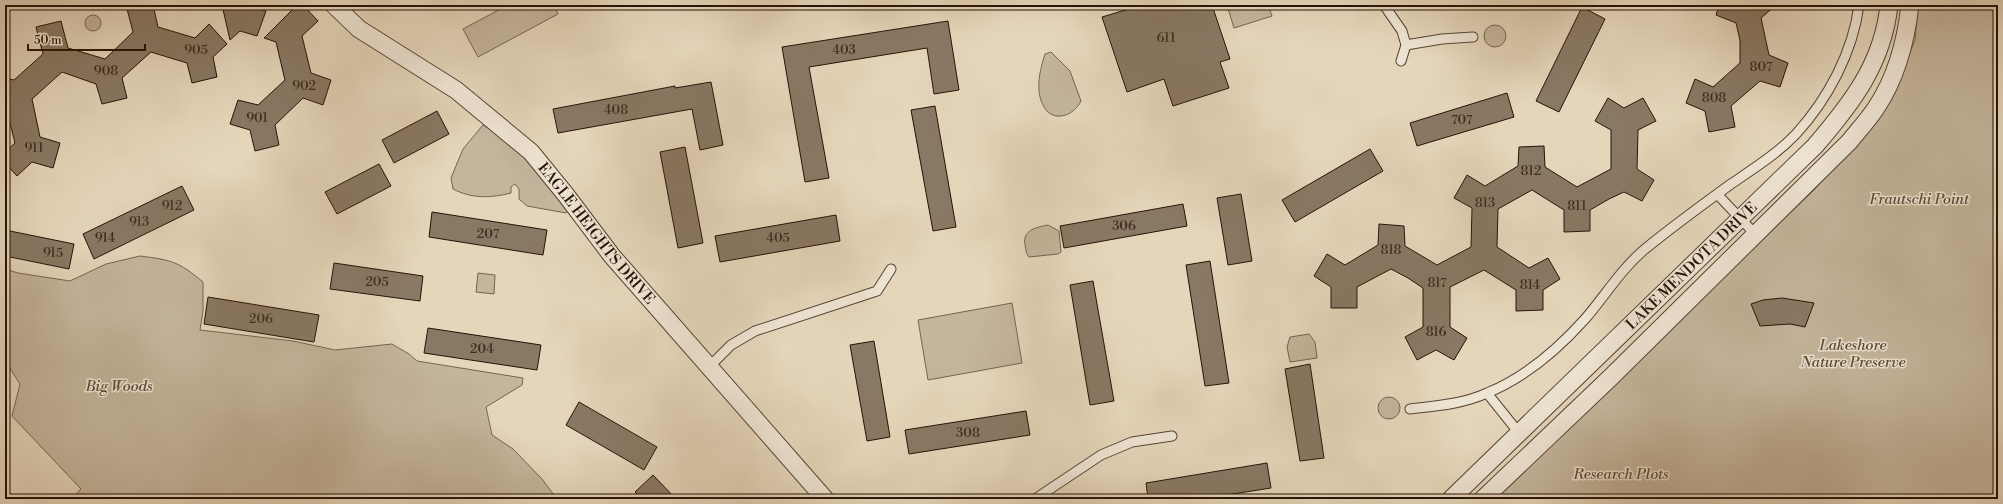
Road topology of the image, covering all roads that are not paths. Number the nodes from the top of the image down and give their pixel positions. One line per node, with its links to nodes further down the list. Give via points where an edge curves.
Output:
1 (334, 5): 15 (street, EAGLE HEIGHTS DRIVE, via 359,28 456,90 531,152 612,256)
2 (1384, 5): 7 (lane, via 1402,31)
3 (1859, 5): 11 (lane, via 1858,18 1844,61 1820,104 1788,142)
4 (1889, 5): 9 (street, LAKE MENDOTA DRIVE, via 1882,41)
5 (1910, 5): 10 (street, LAKE MENDOTA DRIVE, via 1903,49)
6 (1472, 37): 7 (lane)
7 (1406, 45): 8 (lane)
8 (1401, 61)
9 (1871, 68): 10 (street); 12 (street, LAKE MENDOTA DRIVE, via 1863,85 1815,146)
10 (1892, 77): 13 (street, LAKE MENDOTA DRIVE, via 1877,107 1849,142)
11 (1717, 194): 12 (lane); 16 (lane, via 1644,250 1560,344 1526,370)
12 (1741, 220): 13 (lane); 18 (street, LAKE MENDOTA DRIVE)
13 (1755, 234): 23 (street, LAKE MENDOTA DRIVE)
14 (891, 269): 15 (lane, via 877,291 755,331 731,346)
15 (709, 367): 20 (street, EAGLE HEIGHTS DRIVE)
16 (1487, 393): 17 (lane, via 1439,406); 18 (lane)
17 (1410, 409)
18 (1519, 433): 22 (street, LAKE MENDOTA DRIVE)
19 (1172, 436): 21 (lane, via 1132,442 1101,455)
20 (825, 499)
21 (1034, 499)
22 (1451, 499)
23 (1482, 499)

